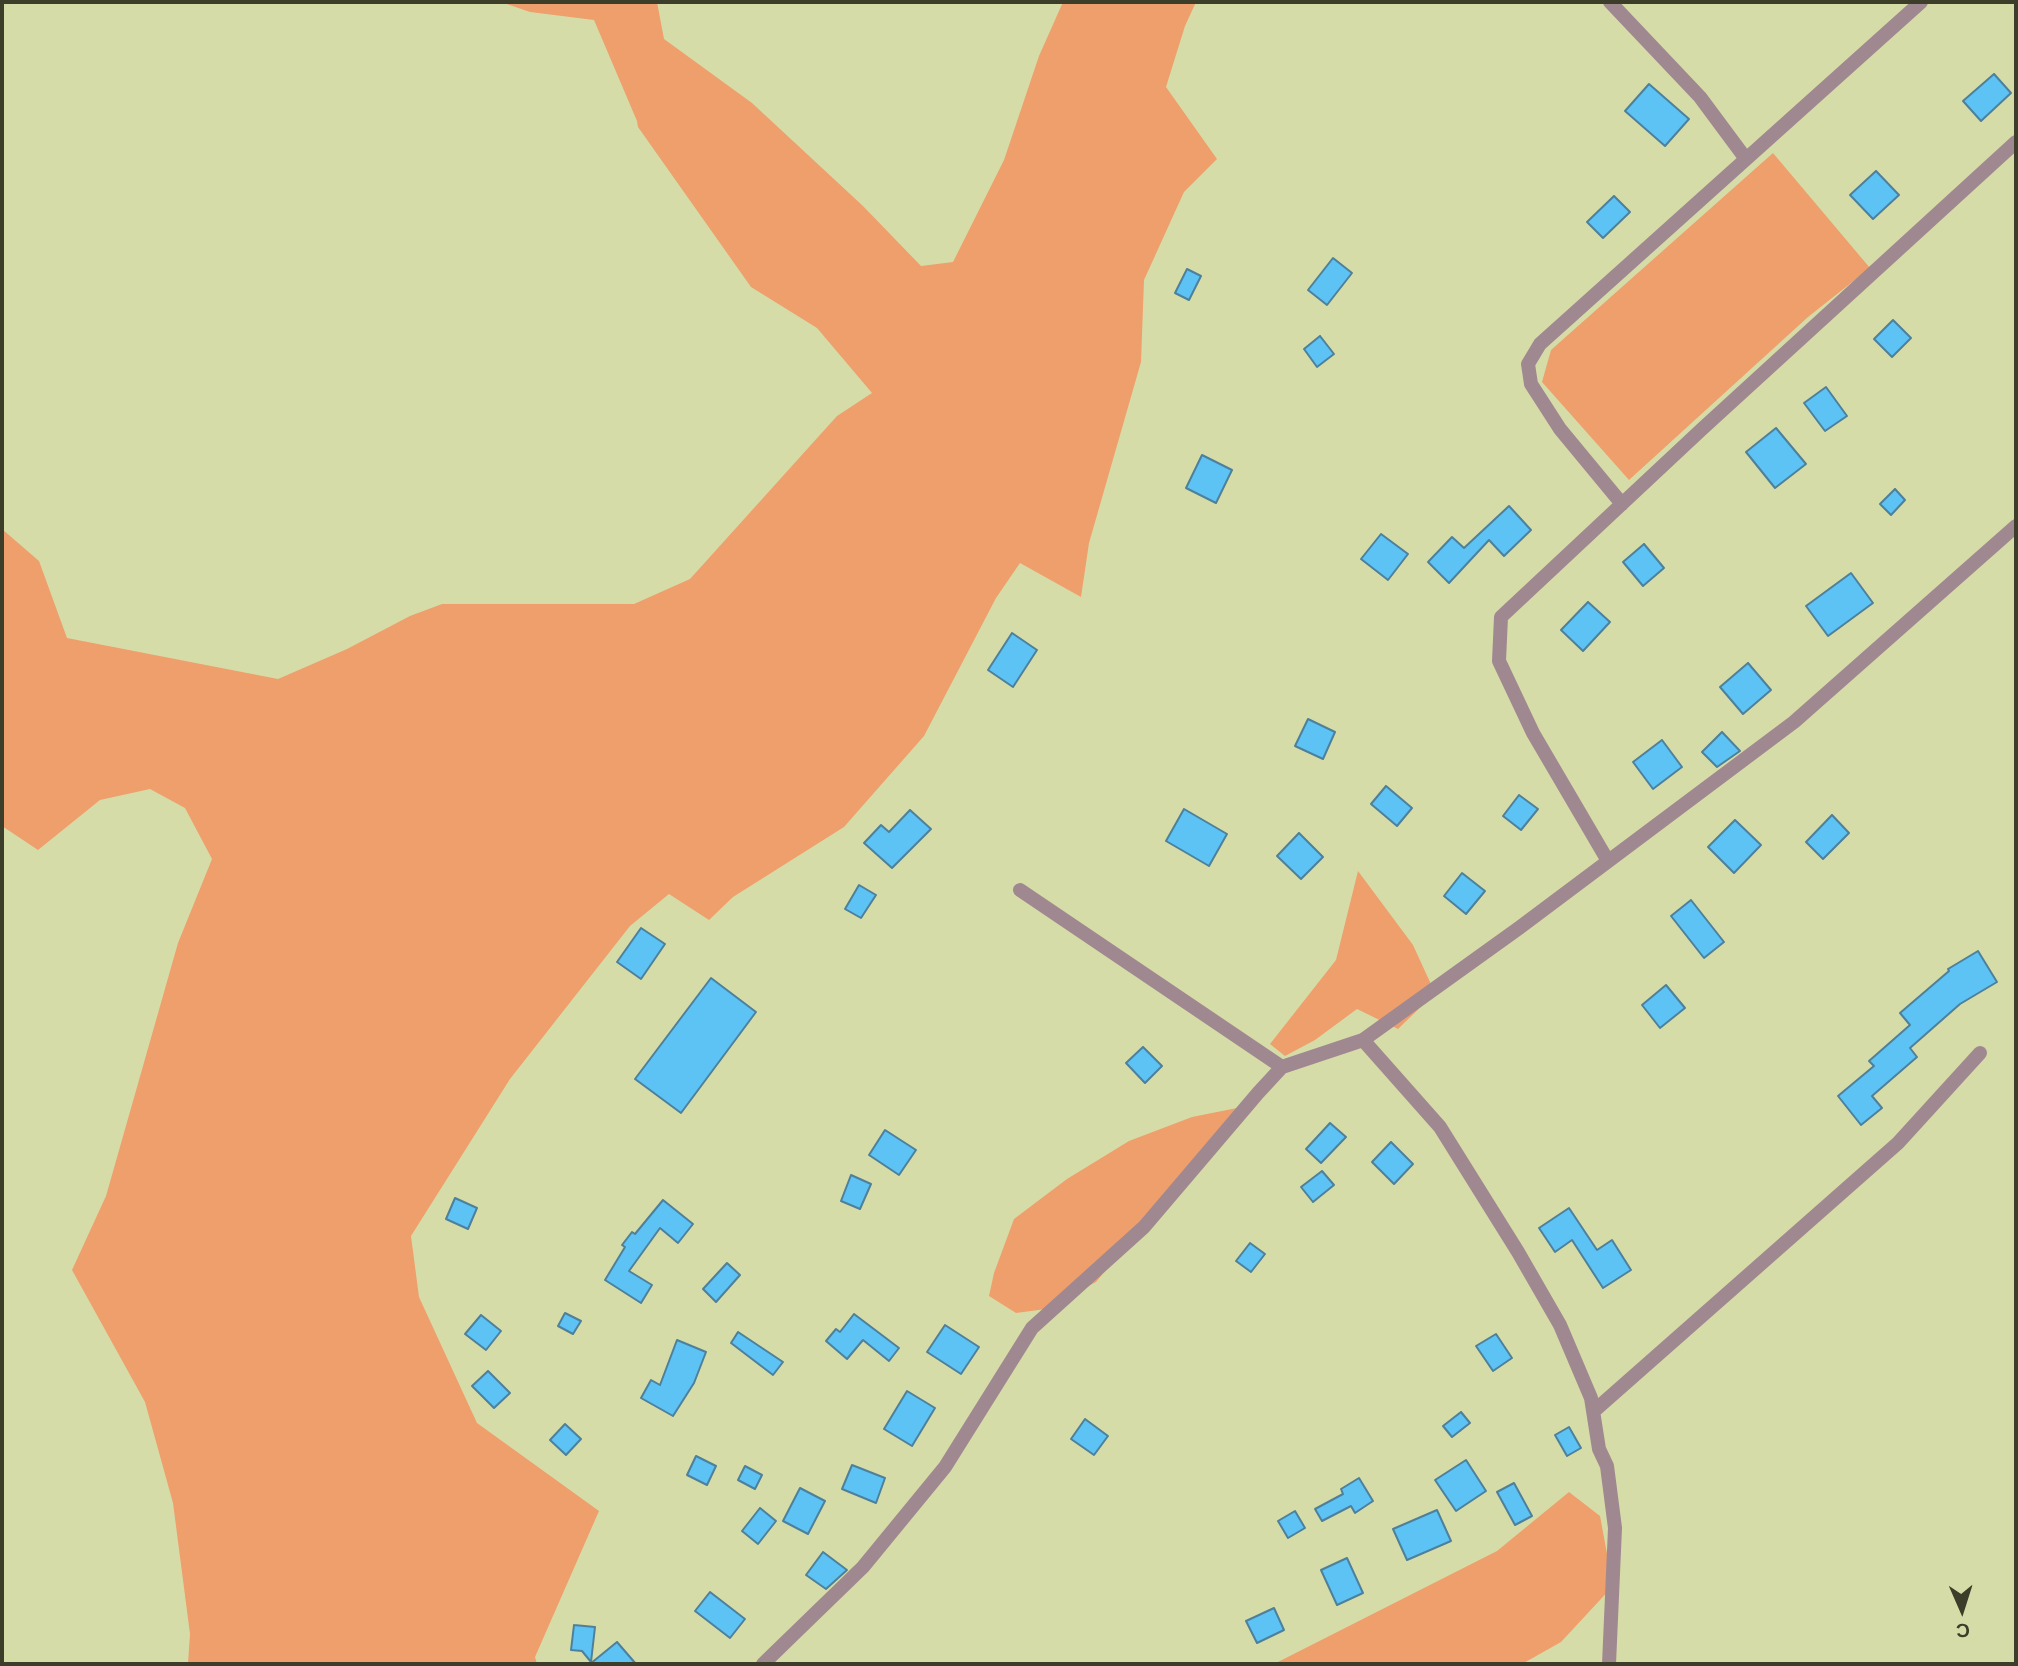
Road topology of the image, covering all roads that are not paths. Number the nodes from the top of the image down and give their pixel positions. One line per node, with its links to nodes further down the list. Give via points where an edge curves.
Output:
1 (1610, 2): 4 (street, via 1700,97)
2 (1921, 2): 4 (street)
3 (2016, 142): 5 (street)
4 (1746, 159): 5 (street, via 1540,344 1528,364 1531,384 1560,429)
5 (1622, 504): 7 (street, via 1501,617 1499,661 1533,733)
6 (2016, 526): 7 (street, via 1794,723)
7 (1608, 861): 9 (street)
8 (1020, 890): 11 (street)
9 (1363, 1040): 11 (street); 12 (street, via 1448,1138 1560,1325)
10 (1980, 1053): 12 (street, via 1898,1143)
11 (1282, 1067): 13 (street, via 1143,1227 1032,1328 945,1467 863,1567)
12 (1594, 1411): 14 (street, via 1615,1528)
13 (763, 1664)
14 (1609, 1664)

